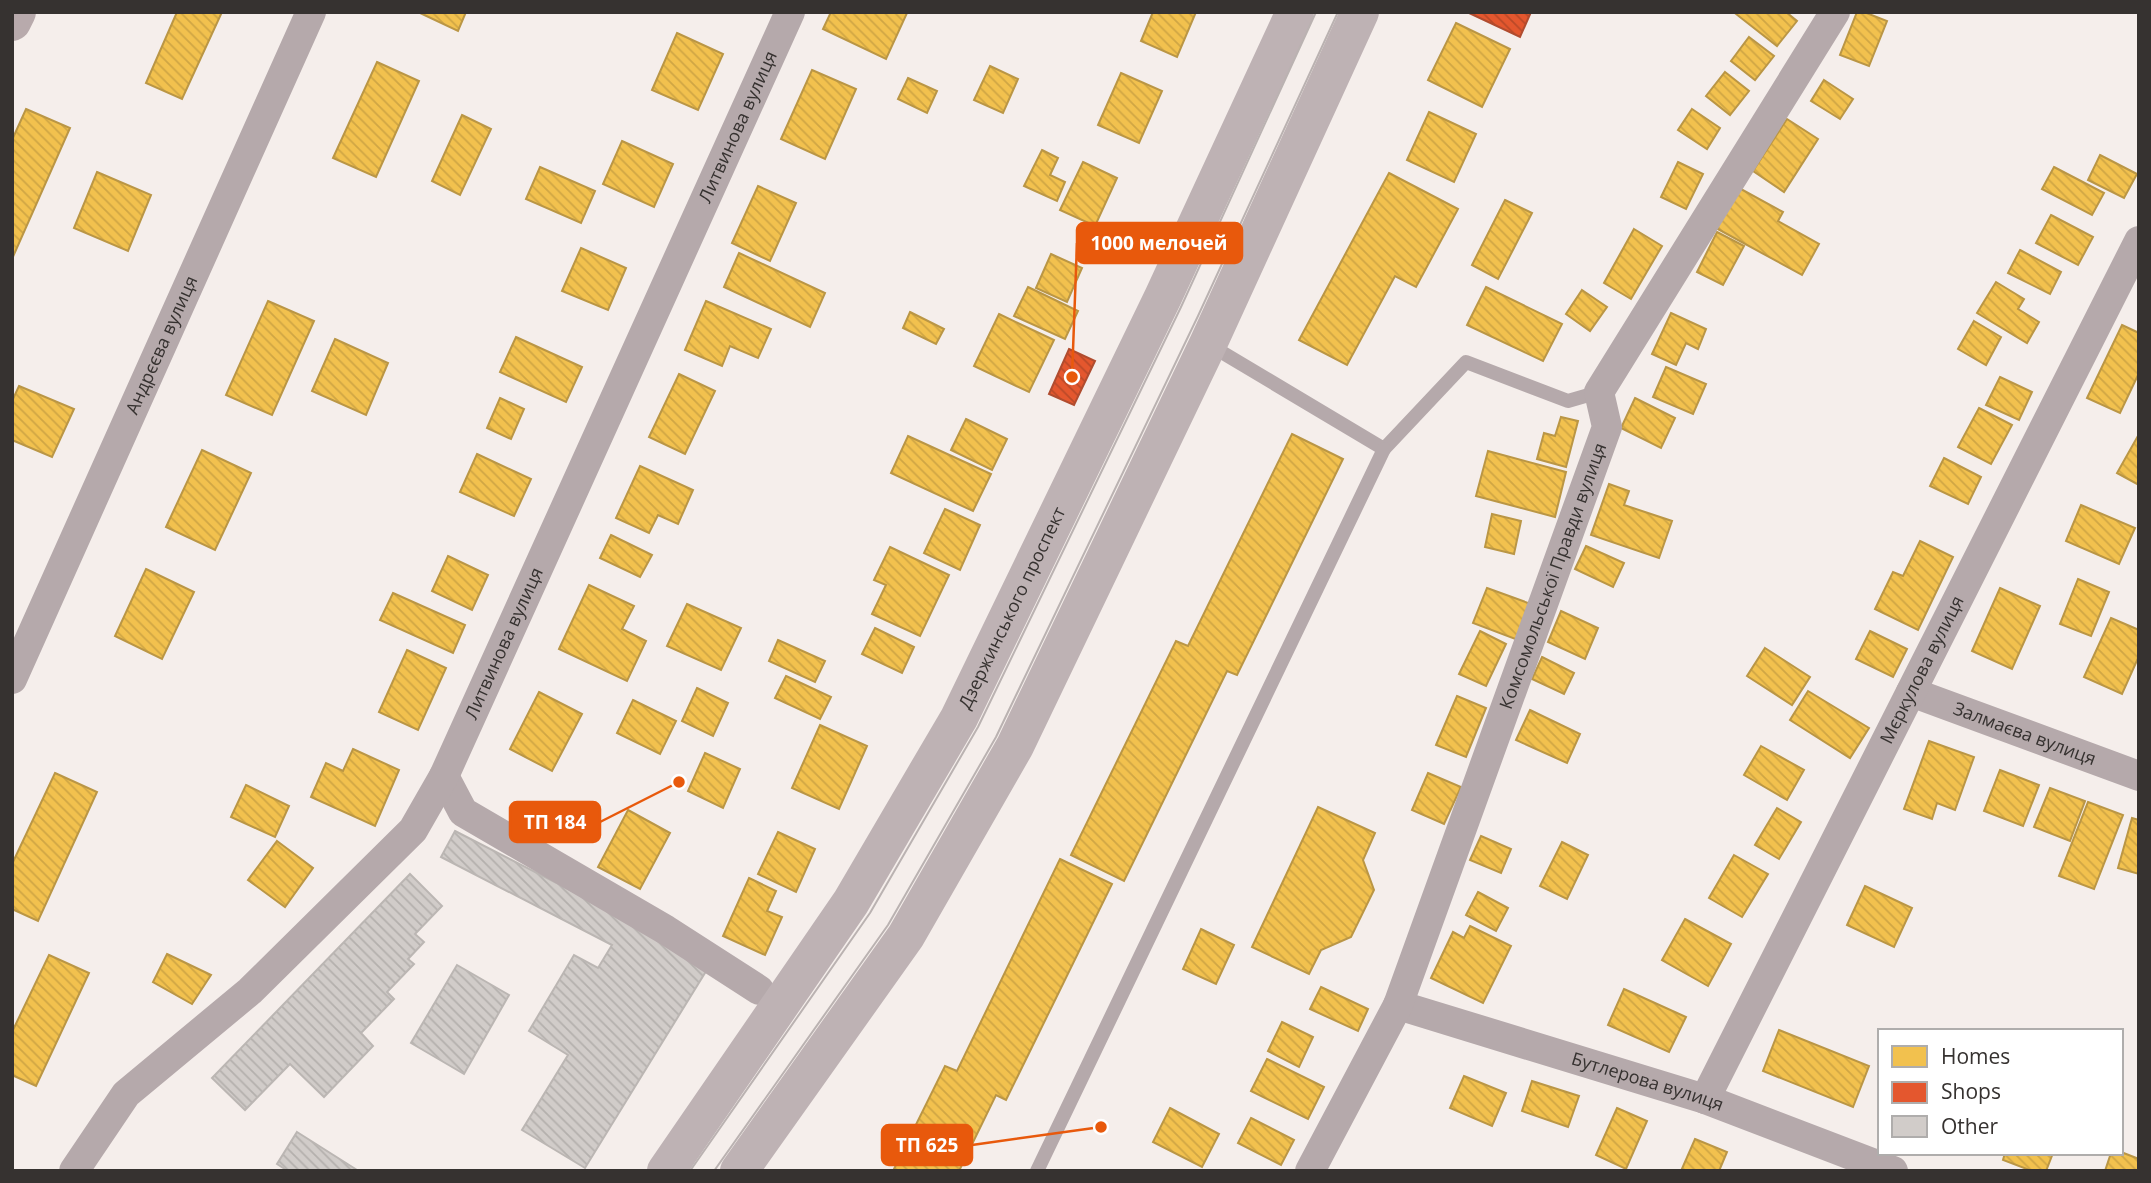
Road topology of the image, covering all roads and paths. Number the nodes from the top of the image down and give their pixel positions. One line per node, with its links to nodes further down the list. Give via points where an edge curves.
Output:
1 (17, 12): 7 (main road)
2 (311, 12): 13 (street, Андрєєва вулиця)
3 (790, 12): 15 (street, Литвинова вулиця)
4 (1295, 12): 21 (street, Дзержинського проспект, via 1163,298 959,718 851,902)
5 (1360, 12): 10 (street)
6 (1835, 12): 11 (street)
7 (12, 22)
8 (2139, 241): 9 (street, Мєркулова вулиця)
9 (2131, 277): 14 (street, Мєркулова вулиця)
10 (1208, 344): 12 (lane); 22 (street, via 1014,746 906,936)
11 (1598, 392): 12 (lane, via 1568,401 1466,362); 18 (street, Комсомольської Правди вулиця, via 1607,427)
12 (1384, 449): 23 (lane)
13 (12, 679)
14 (1911, 692): 16 (street, Залмаєва вулиця); 19 (street, Мєркулова вулиця)
15 (444, 776): 17 (street, via 463,812); 20 (street, Литвинова вулиця, via 413,830 250,991 126,1094)
16 (2139, 776)
17 (759, 990)
18 (1398, 1005): 19 (street, Бутлерова вулиця); 24 (street, Комсомольської Правди вулиця)
19 (1705, 1099): 25 (street, Бутлерова вулиця)
20 (74, 1171)
21 (666, 1171)
22 (739, 1171)
23 (1037, 1171)
24 (1310, 1171)
25 (1893, 1171)

